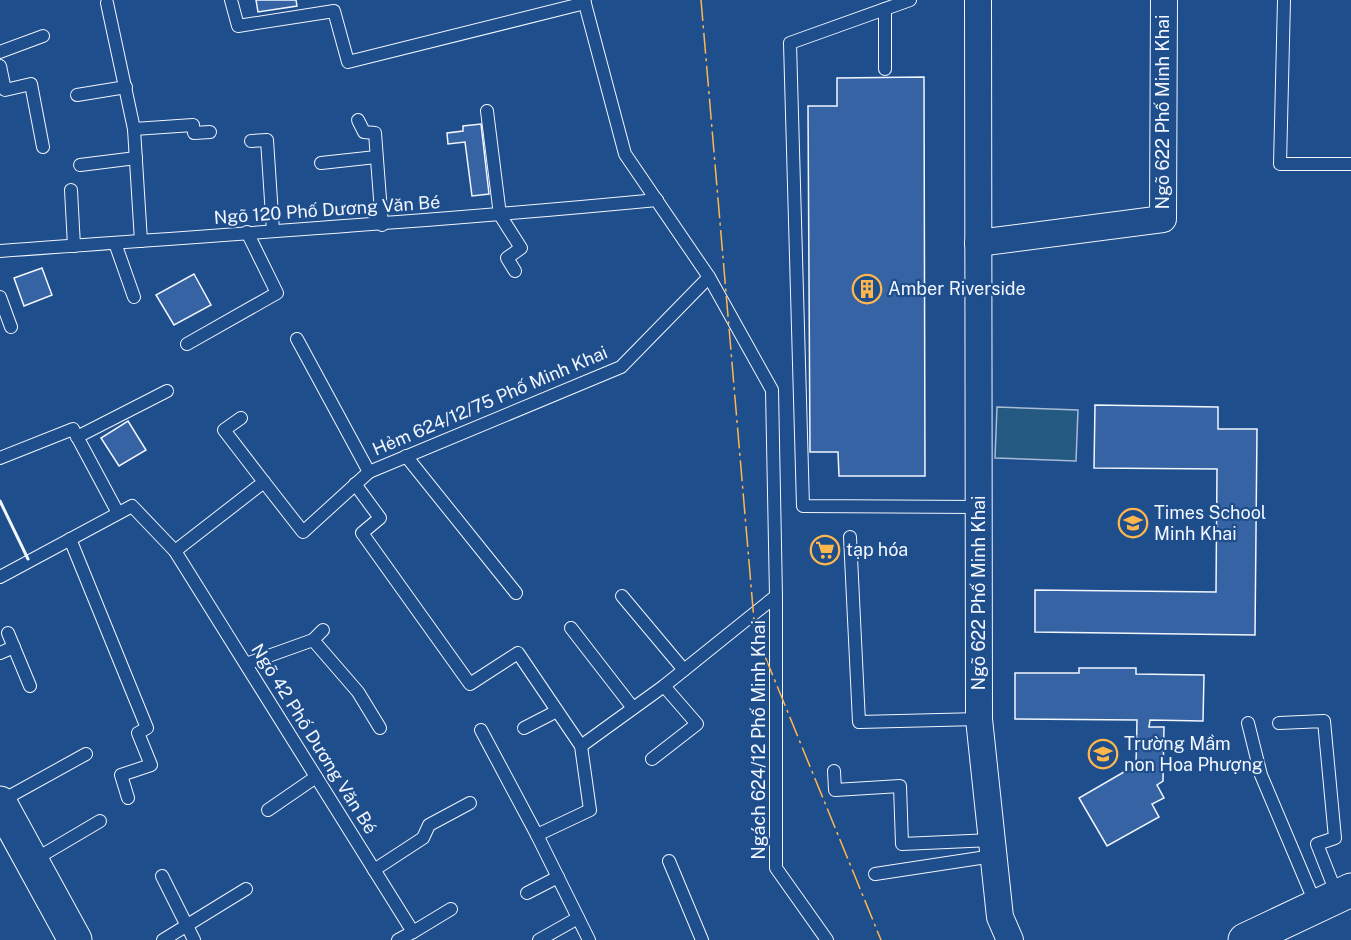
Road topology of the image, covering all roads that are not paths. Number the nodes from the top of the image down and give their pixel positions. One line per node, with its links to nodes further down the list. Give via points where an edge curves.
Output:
1 (231, 0): 6 (lane, via 238,26 334,11 348,62)
2 (910, 0): 8 (lane)
3 (978, 0): 34 (street, Ngõ 622 Phố Minh Khai)
4 (1164, 0): 34 (street, Ngõ 622 Phố Minh Khai, via 1163,219)
5 (1284, 0): 24 (lane, via 1280,164)
6 (585, 1): 27 (lane, Ngách 624/12 Phố Minh Khai, via 625,154)
7 (107, 3): 13 (lane)
8 (885, 9): 12 (lane); 52 (lane, via 790,43 802,506)
9 (43, 36): 10 (lane)
10 (0, 52)
11 (0, 66): 20 (lane, via 5,90 31,84)
12 (885, 69)
13 (126, 87): 14 (lane); 17 (lane)
14 (77, 95)
15 (487, 111): 28 (lane)
16 (358, 120): 21 (lane, via 364,132 375,133)
17 (134, 129): 18 (lane, via 193,125 194,133); 22 (lane)
18 (210, 132)
19 (251, 141): 30 (lane, via 267,140)
20 (43, 147)
21 (376, 157): 23 (lane); 29 (lane)
22 (136, 158): 25 (lane); 32 (lane)
23 (321, 163)
24 (1351, 164)
25 (80, 165)
26 (71, 190): 35 (lane)
27 (657, 200): 28 (lane, Ngõ 120 Phố Dương Văn Bé); 38 (lane, Ngách 624/12 Phố Minh Khai)
28 (500, 215): 29 (lane, Ngõ 120 Phố Dương Văn Bé); 37 (lane, via 521,248 507,258)
29 (382, 225): 30 (lane, Ngõ 120 Phố Dương Văn Bé)
30 (273, 231): 31 (lane, Ngõ 120 Phố Dương Văn Bé)
31 (247, 232): 32 (lane, Ngõ 120 Phố Dương Văn Bé); 43 (lane, via 277,293)
32 (141, 241): 33 (lane, Ngõ 120 Phố Dương Văn Bé)
33 (115, 243): 35 (lane, Ngõ 120 Phố Dương Văn Bé); 40 (lane)
34 (978, 243): 52 (street, Ngõ 622 Phố Minh Khai)
35 (74, 246): 36 (lane, Ngõ 120 Phố Dương Văn Bé)
36 (0, 251)
37 (515, 271)
38 (709, 277): 47 (lane, Hẻm 624/12/75 Phố Minh Khai, via 621,367); 60 (lane, Ngách 624/12 Phố Minh Khai, via 772,390)
39 (0, 297): 41 (lane)
40 (134, 297)
41 (11, 327)
42 (297, 339): 49 (lane)
43 (187, 344)
44 (167, 391): 46 (lane)
45 (241, 418): 50 (lane, via 224,430)
46 (77, 437): 48 (lane, via 73,429); 53 (lane)
47 (406, 456): 49 (lane, Hẻm 624/12/75 Phố Minh Khai); 58 (lane)
48 (0, 458)
49 (369, 472): 51 (lane, Hẻm 624/12/75 Phố Minh Khai)
50 (264, 482): 51 (lane, Hẻm 624/12/75 Phố Minh Khai, via 303,532); 56 (lane)
51 (355, 484): 72 (lane, via 380,518 362,533 470,684 518,653)
52 (979, 507): 73 (street, Ngõ 622 Phố Minh Khai)
53 (118, 513): 55 (lane); 56 (lane, Ngõ 42 Phố Dương Văn Bé, via 132,506)
54 (850, 537): 73 (lane, via 859,722)
55 (70, 539): 57 (lane); 84 (lane, via 147,728 138,733 151,765 121,776)
56 (175, 551): 67 (lane, Ngõ 42 Phố Dương Văn Bé)
57 (0, 577)
58 (516, 593)
59 (622, 596): 68 (lane)
60 (776, 596): 68 (lane, Ngách 624/12 Phố Minh Khai); 111 (lane, Ngách 624/12 Phố Minh Khai, via 776,868)
61 (571, 628): 71 (lane)
62 (323, 630): 64 (lane)
63 (9, 633): 65 (lane)
64 (313, 640): 67 (lane); 76 (lane, via 358,692)
65 (14, 647): 66 (lane); 69 (lane)
66 (0, 654)
67 (246, 664): 83 (lane, Ngõ 42 Phố Dương Văn Bé)
68 (684, 670): 70 (lane, Ngách 624/12 Phố Minh Khai)
69 (30, 686)
70 (664, 686): 71 (lane, Ngách 624/12 Phố Minh Khai); 81 (lane, via 697,724)
71 (633, 708): 79 (lane, Ngách 624/12 Phố Minh Khai)
72 (556, 711): 77 (lane); 79 (lane)
73 (979, 719): 90 (street, Ngõ 622 Phố Minh Khai)
74 (1248, 723): 99 (lane, via 1261,776)
75 (1280, 723): 99 (lane, via 1324,721 1335,838 1317,844)
76 (380, 728)
77 (524, 728)
78 (481, 730): 89 (lane)
79 (581, 746): 89 (lane, via 590,810)
80 (86, 754): 85 (lane)
81 (652, 759)
82 (834, 771): 90 (lane, via 835,790 900,786 902,844)
83 (316, 777): 87 (lane); 93 (lane, Ngõ 42 Phố Dương Văn Bé)
84 (128, 798)
85 (0, 802): 91 (street)
86 (470, 803): 93 (lane, via 429,825 423,838)
87 (268, 810)
88 (100, 821): 91 (lane)
89 (537, 835): 96 (lane)
90 (992, 848): 94 (lane); 112 (street, Ngõ 622 Phố Minh Khai, via 1000,917)
91 (32, 861): 104 (street)
92 (669, 861): 110 (lane)
93 (374, 870): 103 (lane, Ngõ 42 Phố Dương Văn Bé)
94 (875, 874)
95 (162, 876): 102 (lane)
96 (558, 878): 98 (lane); 101 (lane)
97 (246, 889): 102 (lane)
98 (526, 893)
99 (1335, 898): 113 (street)
100 (451, 909): 103 (lane)
101 (578, 918): 108 (lane); 109 (lane)
102 (187, 926): 105 (lane); 106 (lane)
103 (412, 932): 107 (lane)
104 (75, 940)
105 (163, 940)
106 (194, 940)
107 (398, 940)
108 (539, 940)
109 (589, 940)
110 (702, 940)
111 (827, 940)
112 (1010, 940)
113 (1245, 940)

